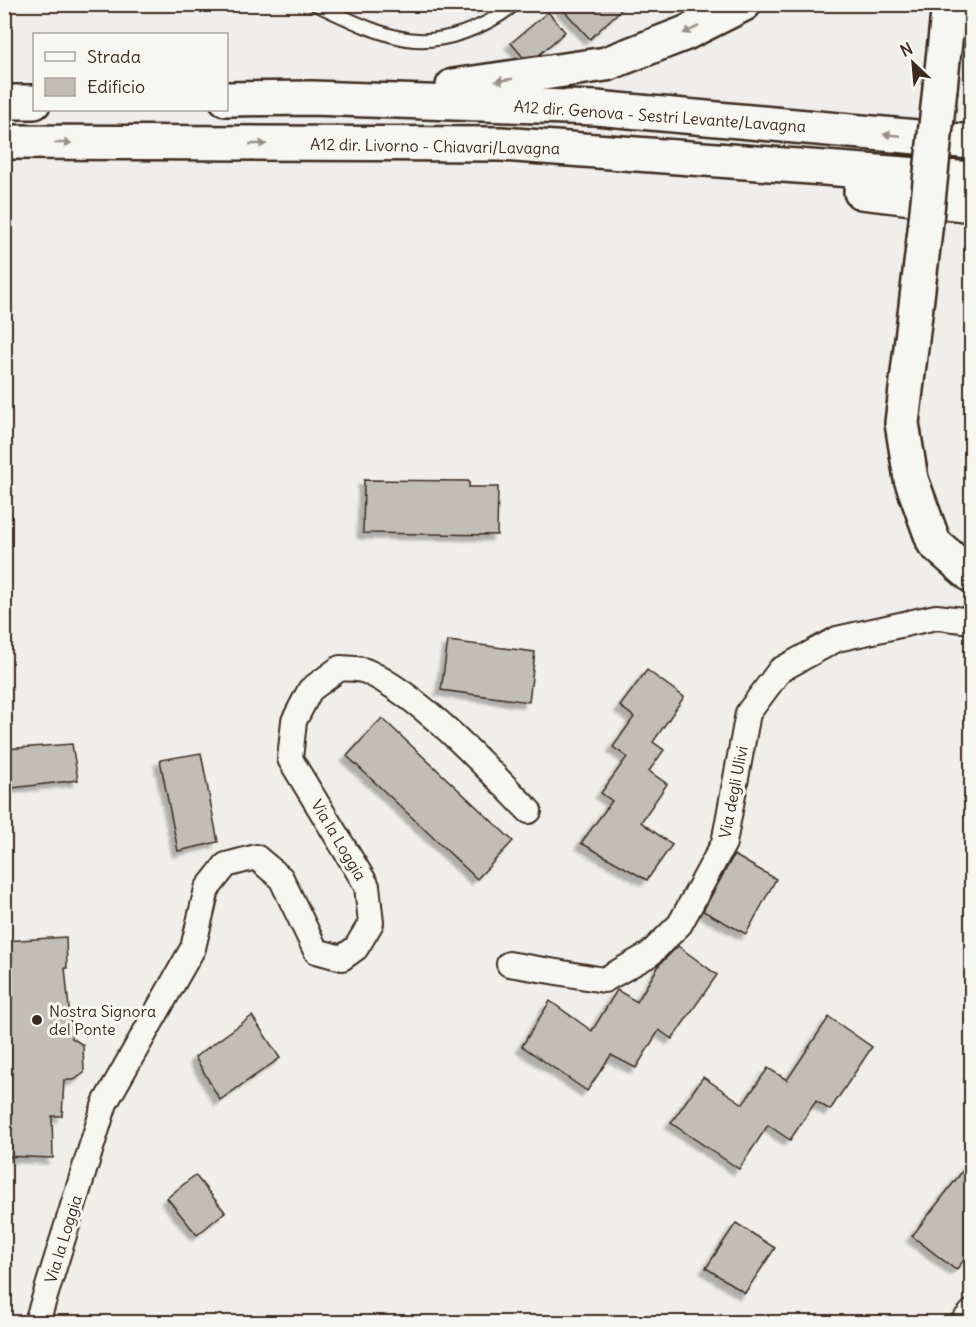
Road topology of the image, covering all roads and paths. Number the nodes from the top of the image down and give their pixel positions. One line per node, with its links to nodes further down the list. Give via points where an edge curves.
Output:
1 (315, 4): 2 (lane, via 408,39 452,37 498,18)
2 (515, 4)
3 (744, 4): 5 (highway, one-way to 5, via 686,33 606,64 499,81)
4 (949, 4): 14 (highway, bridge, via 902,423 911,479 934,543)
5 (325, 98): 6 (highway); 10 (highway, A12 dir. Genova - Sestri Levante/Lavagna, one-way to 5, via 596,108)
6 (228, 99)
7 (4, 102): 8 (highway)
8 (33, 102)
9 (4, 142): 11 (highway, A12 dir. Livorno - Chiavari/Lavagna, one-way to 11, via 485,145)
10 (972, 142)
11 (578, 150): 12 (highway, A12 dir. Livorno - Chiavari/Lavagna); 13 (highway, via 746,178)
12 (972, 179)
13 (972, 204)
14 (972, 576)
15 (972, 621): 17 (street, Via degli Ulivi, via 936,617 837,639 780,670 748,713 724,843 680,924 650,954 604,980)
16 (529, 811): 19 (street, Via la Loggia, via 459,740 398,691 366,671 340,668 310,690 294,721 290,759 367,886 370,923 356,948 342,958 316,951 281,878 256,857 226,864 207,889 193,948 105,1103)
17 (509, 964)
18 (972, 1312): 20 (street)
19 (37, 1323)
20 (963, 1323)

